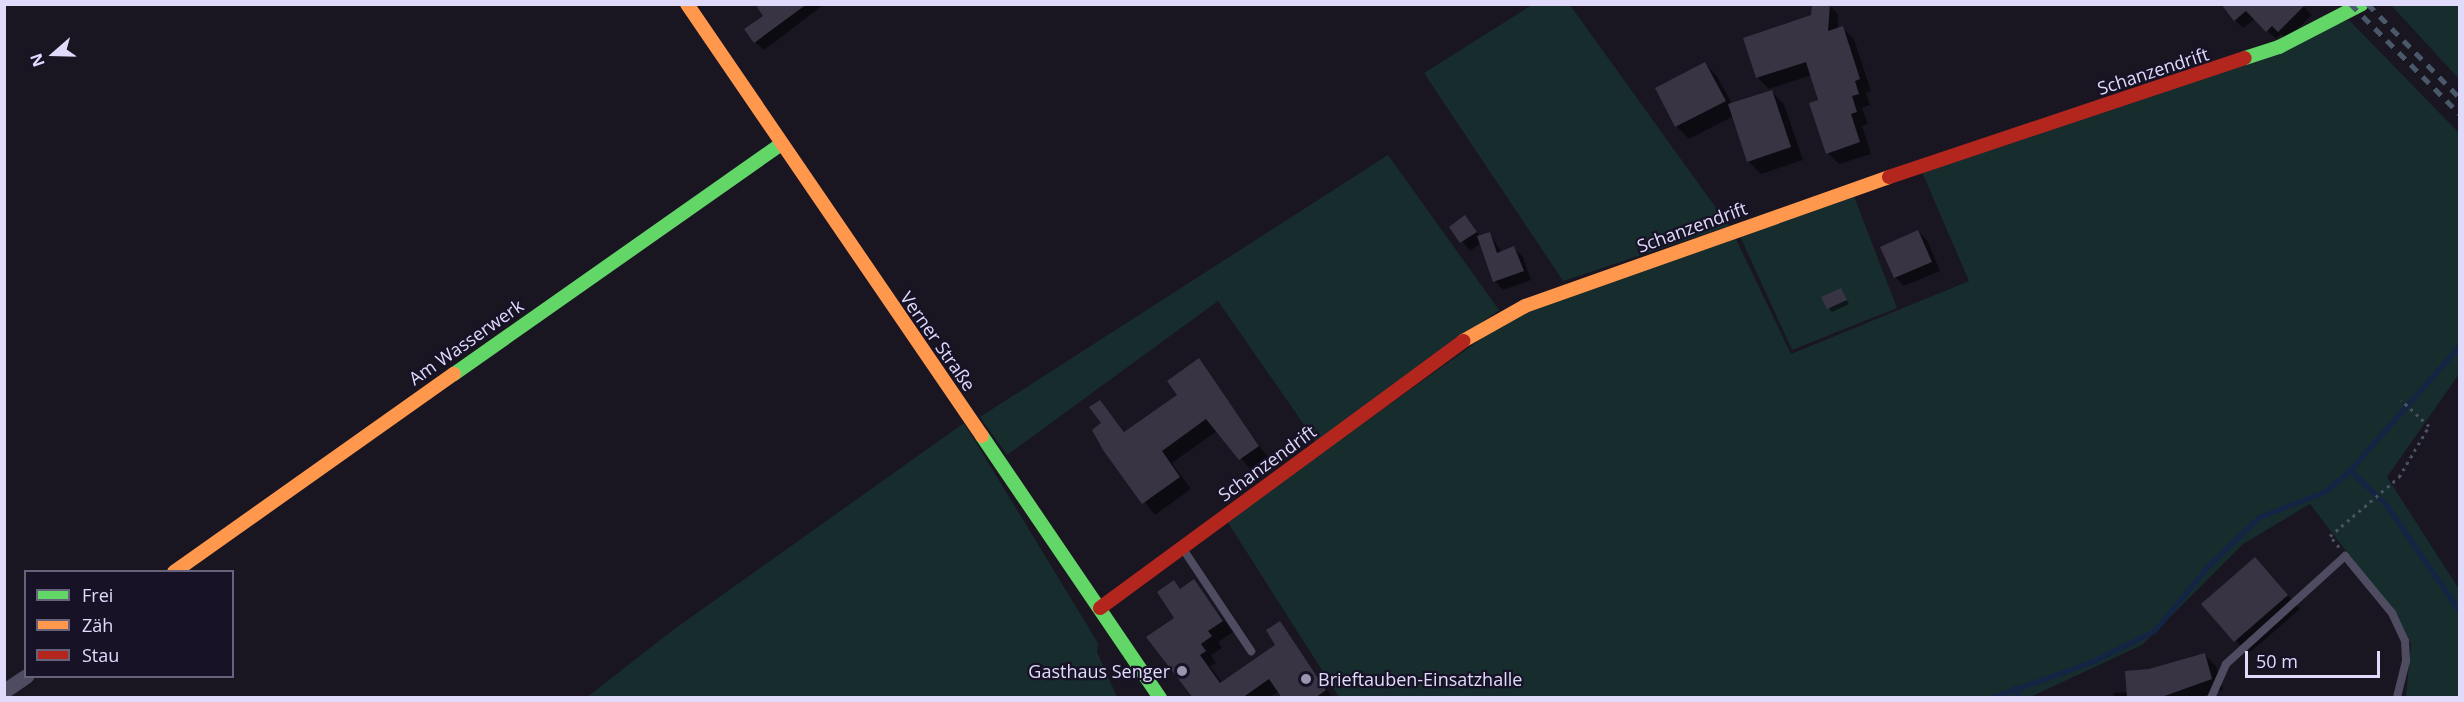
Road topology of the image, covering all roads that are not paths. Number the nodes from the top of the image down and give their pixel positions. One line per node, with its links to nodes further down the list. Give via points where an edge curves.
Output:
1 (687, 4): 3 (street, Verner Straße)
2 (2362, 4): 4 (street, Schanzendrift, via 2279,46 2227,65 1886,178 1525,306 1465,339)
3 (781, 144): 5 (street, Am Wasserwerk); 6 (street, Verner Straße)
4 (1182, 548): 6 (street, Schanzendrift); 7 (lane)
5 (177, 570)
6 (1100, 608): 10 (street, Verner Straße)
7 (1251, 651)
8 (24, 677): 9 (street)
9 (4, 691)
10 (1155, 696)
11 (2211, 698): 12 (lane, via 2226,664 2345,556 2392,613 2405,642 2406,661)
12 (2397, 698)

